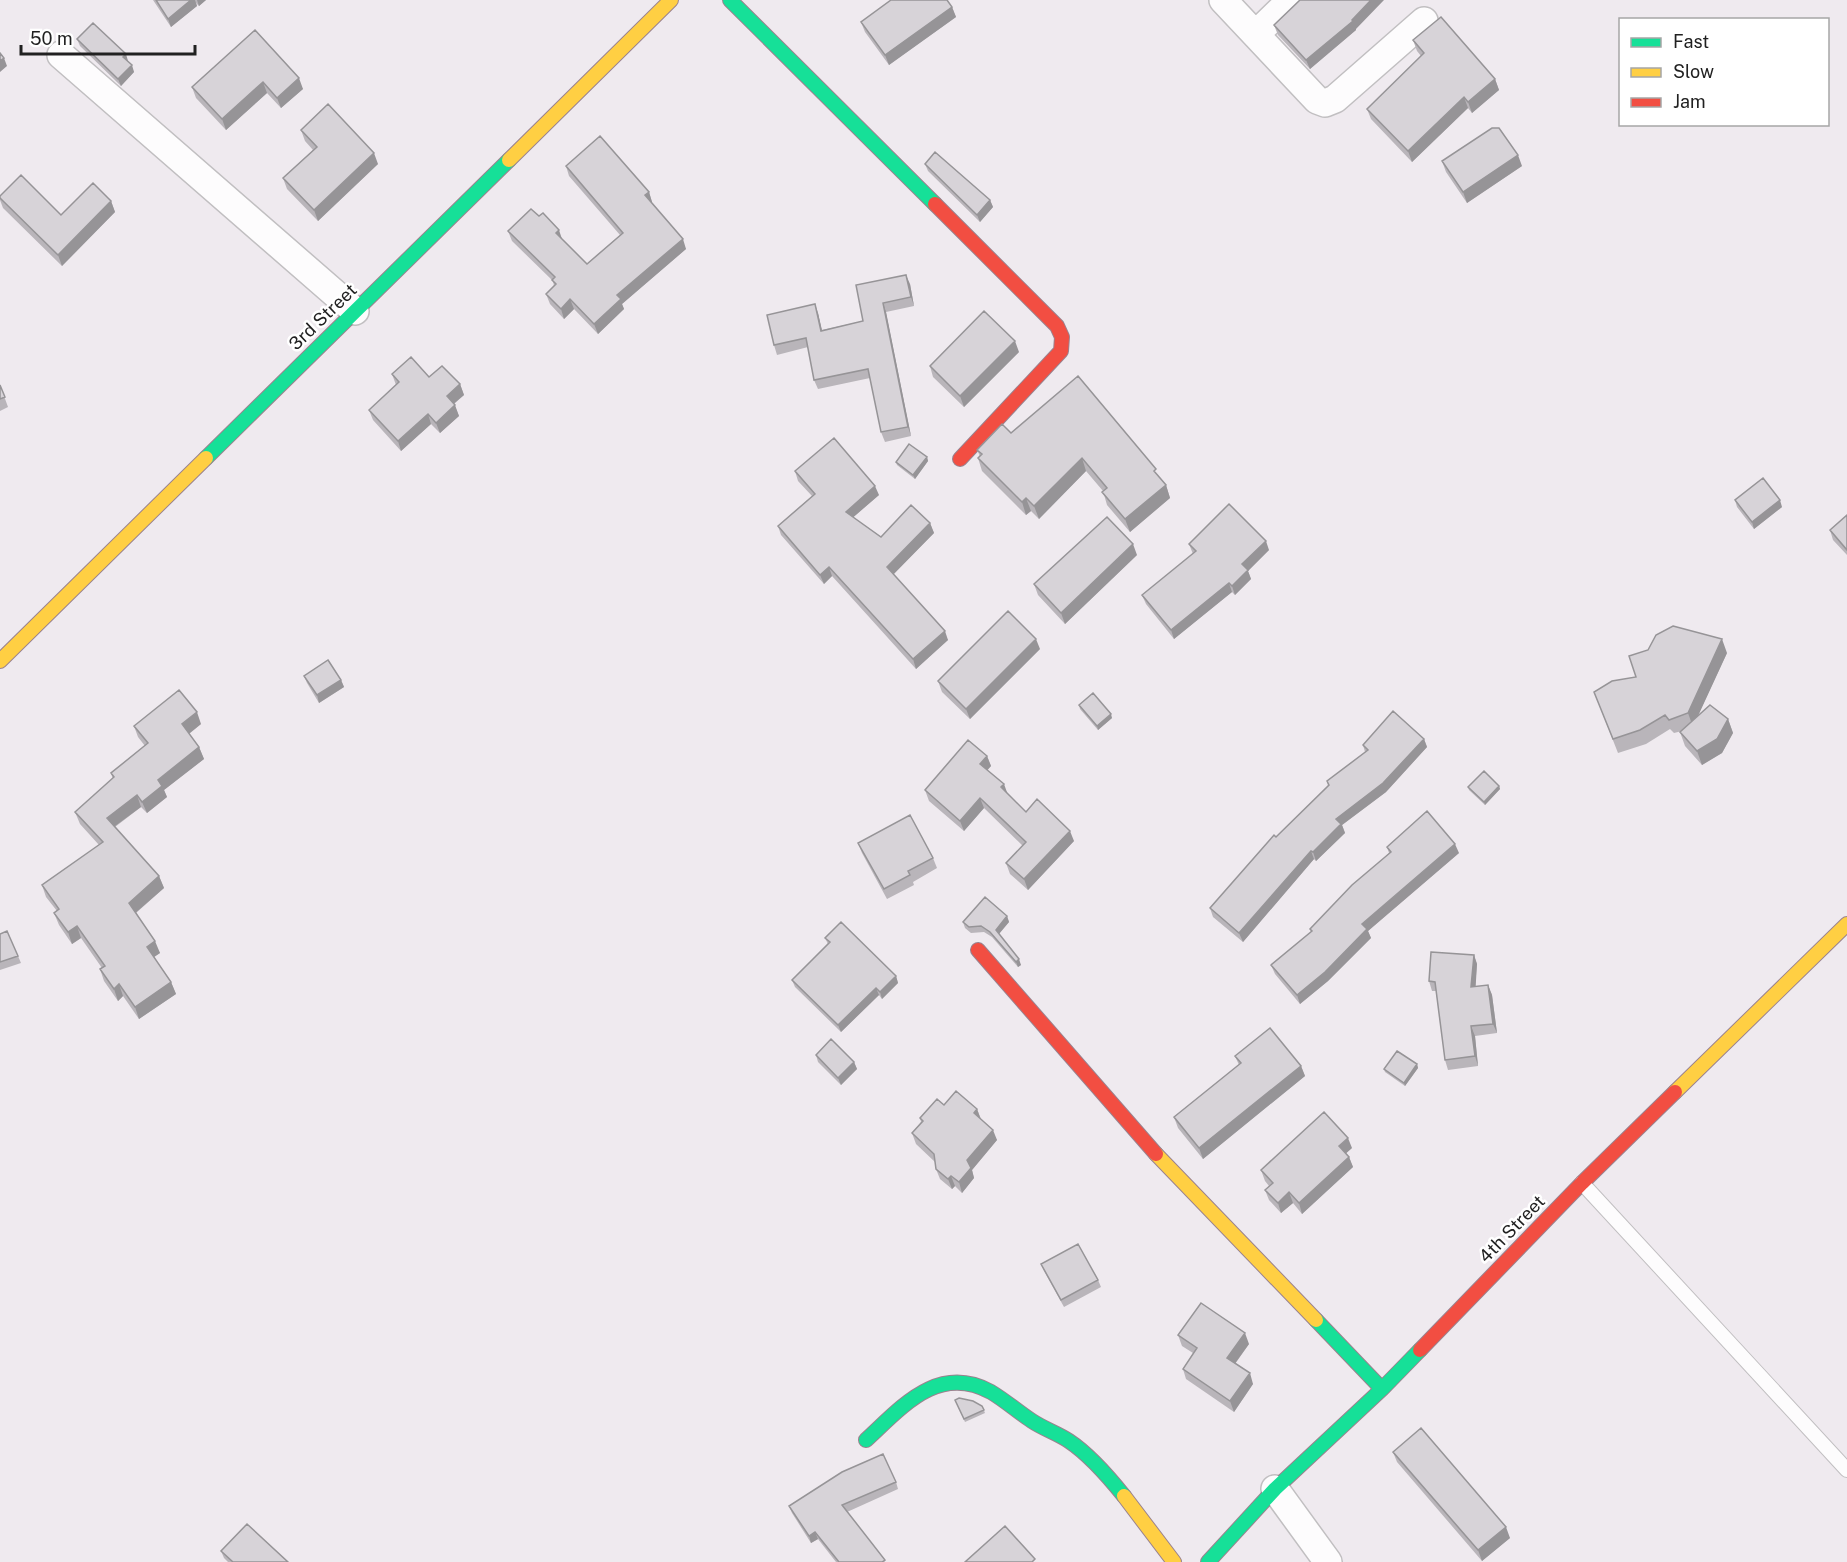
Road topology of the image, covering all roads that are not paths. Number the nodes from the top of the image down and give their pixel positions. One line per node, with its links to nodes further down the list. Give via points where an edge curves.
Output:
1 (671, 0): 8 (street, 3rd Street)
2 (730, 0): 9 (street, via 1057,326 1062,337 1061,351)
3 (1223, 0): 6 (street)
4 (1291, 0): 6 (street)
5 (1424, 21): 6 (street, via 1335,99 1325,103 1317,100)
6 (1256, 34)
7 (61, 55): 8 (street)
8 (355, 311): 10 (street, 3rd Street)
9 (960, 459)
10 (0, 661)
11 (1847, 924): 13 (street, 4th Street)
12 (978, 950): 14 (street, via 1145,1143)
13 (1582, 1183): 14 (street, 4th Street); 16 (lane)
14 (1382, 1389): 17 (street, 4th Street)
15 (866, 1440): 18 (street, via 921,1391 947,1383 969,1382 987,1389 1036,1424 1070,1442 1100,1467 1134,1505)
16 (1847, 1470)
17 (1275, 1489): 19 (street, 4th Street); 20 (street)
18 (1174, 1562)
19 (1208, 1562)
20 (1328, 1562)

